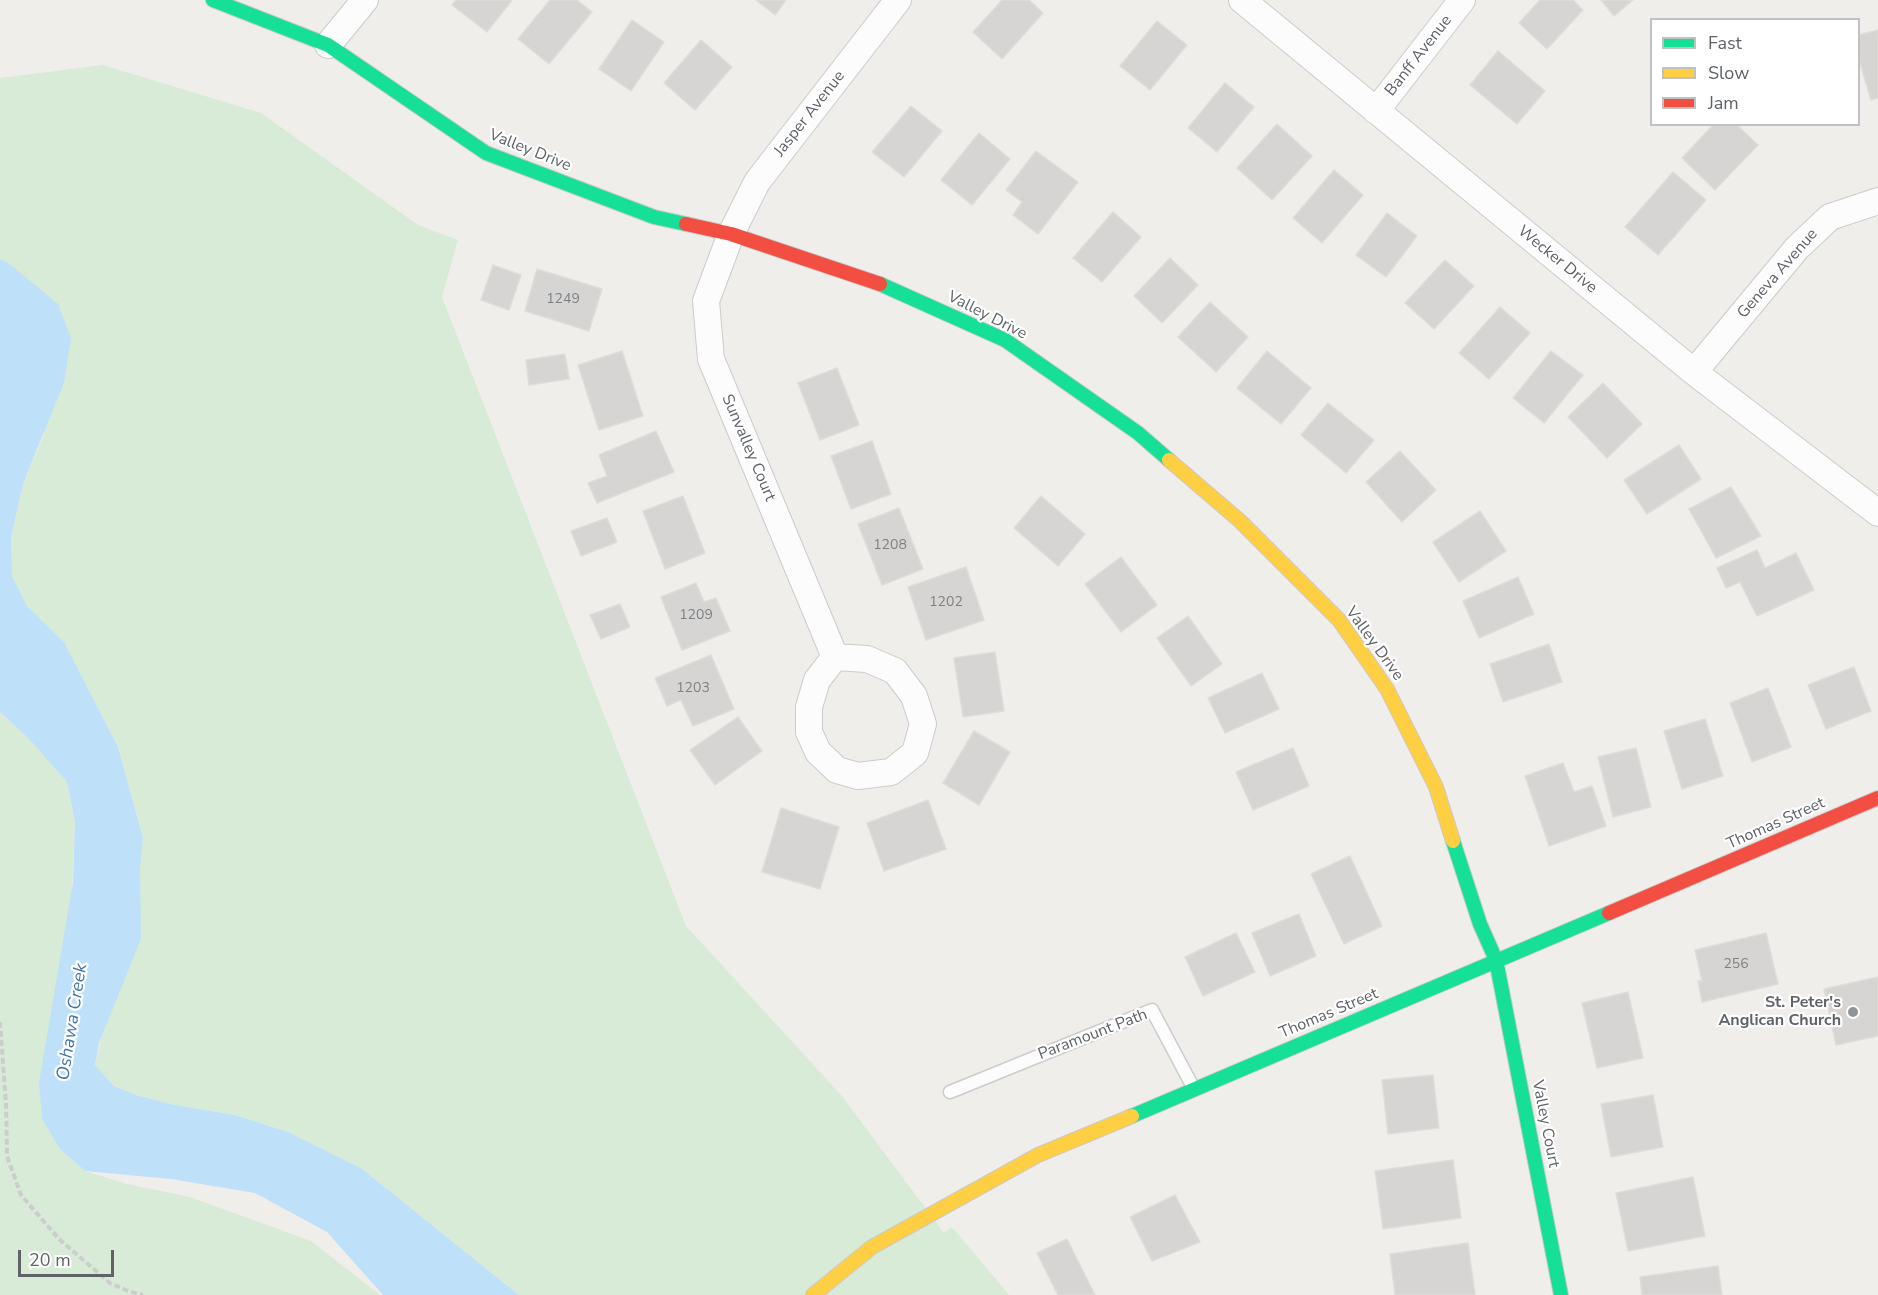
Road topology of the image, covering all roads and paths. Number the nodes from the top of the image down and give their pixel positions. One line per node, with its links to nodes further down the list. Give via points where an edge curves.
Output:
1 (213, 0): 6 (street, Valley Drive)
2 (365, 0): 6 (street)
3 (898, 0): 9 (street, Jasper Avenue, via 757,182)
4 (1242, 0): 7 (street, Wecker Drive)
5 (1462, 0): 7 (street, Banff Avenue)
6 (328, 45): 9 (street, Valley Drive, via 486,153 654,217)
7 (1376, 111): 10 (street, Wecker Drive)
8 (1878, 201): 10 (street, Geneva Avenue, via 1830,217 1797,248)
9 (731, 234): 12 (street, Sunvalley Court, via 706,300 711,359); 14 (street, Valley Drive, via 886,286 1005,340 1138,433 1240,521 1339,620 1388,689 1436,787 1480,924)
10 (1694, 372): 11 (street, Wecker Drive)
11 (1878, 513)
12 (835, 657): 12 (street, via 817,680 809,707 809,732 818,752 837,770 858,776 891,772 915,753 923,724 914,696 895,671 867,659)
13 (1878, 798): 14 (street, Thomas Street)
14 (1496, 960): 16 (street, Thomas Street); 20 (street, Valley Court)
15 (0, 1022): 18 (path, via 8,1156 21,1195 58,1239 110,1282)
16 (1195, 1090): 17 (lane, Paramount Path, via 1152,1010); 19 (street, Thomas Street, via 1038,1155 872,1247)
17 (950, 1092)
18 (142, 1295)
19 (813, 1295)
20 (1561, 1295)

